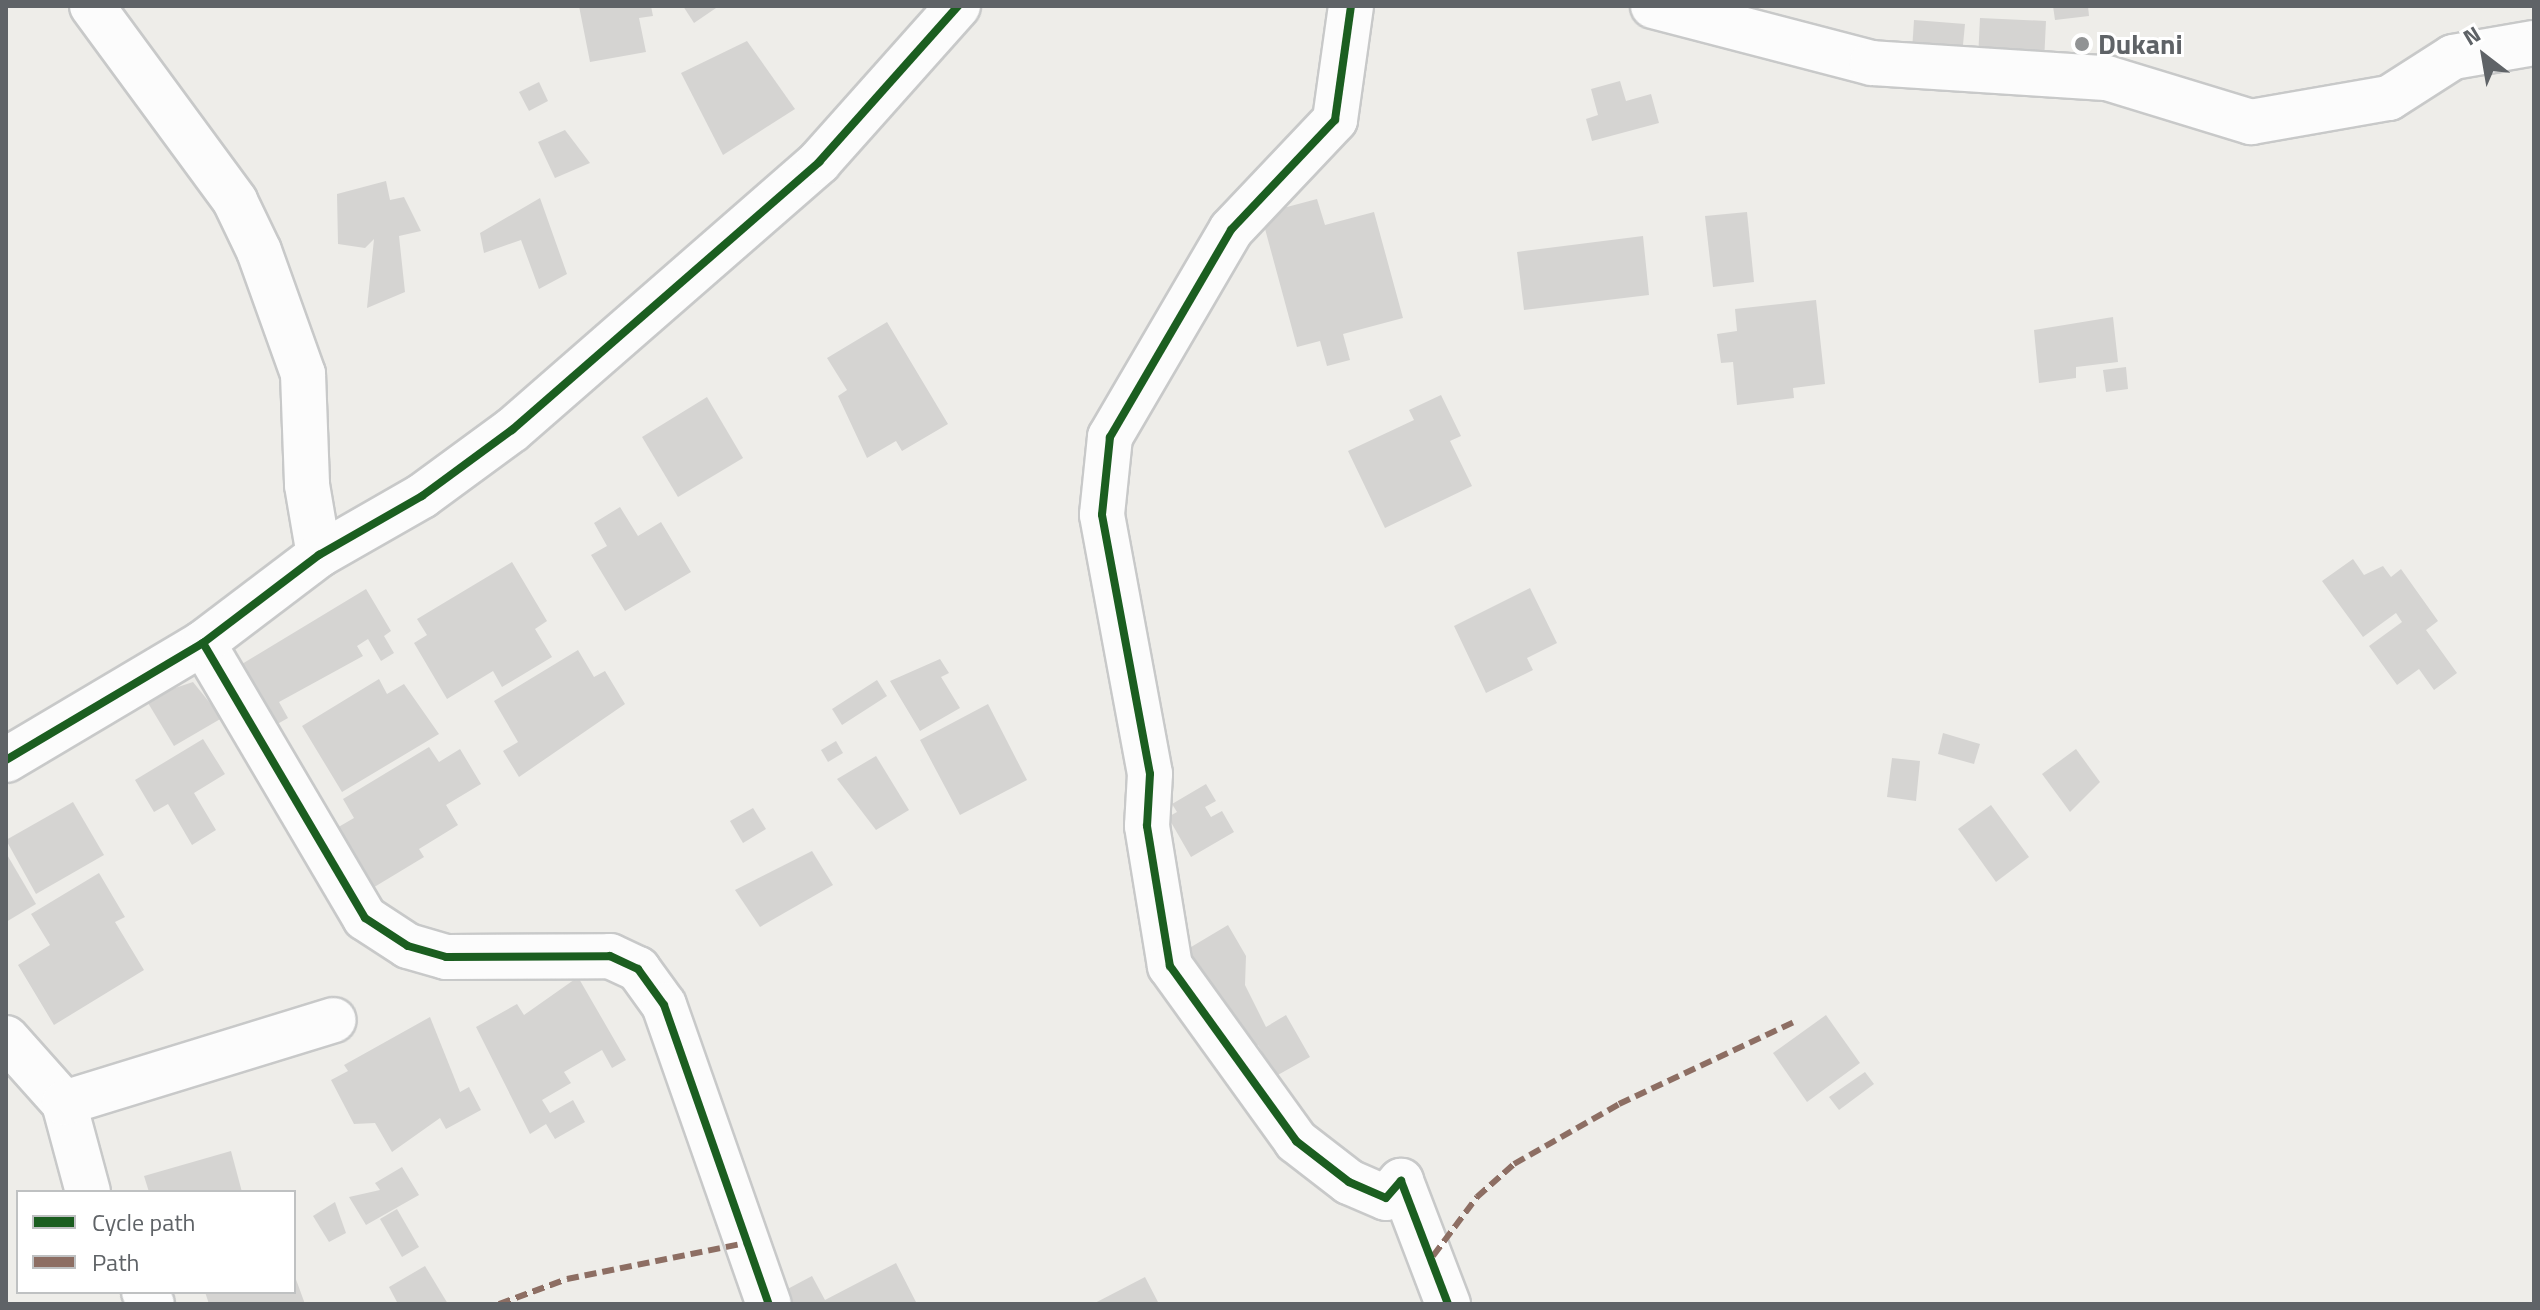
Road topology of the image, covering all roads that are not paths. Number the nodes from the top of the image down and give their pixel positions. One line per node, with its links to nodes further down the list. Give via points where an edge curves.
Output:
1 (92, 6): 6 (street, via 235,201 259,251 303,374 307,485)
2 (958, 6): 6 (street, via 819,162 512,430 422,496)
3 (1351, 6): 14 (street, via 1335,120 1223,244 1110,437 1102,515 1150,774 1147,826 1170,966 1296,1141 1349,1182 1386,1198 1401,1181)
4 (1653, 6): 5 (street, via 1872,63 2107,78 2251,122 2389,98 2453,57)
5 (2534, 43)
6 (319, 555): 7 (street)
7 (203, 643): 8 (street); 13 (street, via 365,918 408,946 446,957 610,956 638,969 664,1005)
8 (6, 760)
9 (333, 1020): 11 (street)
10 (6, 1038): 11 (street)
11 (64, 1103): 12 (street)
12 (87, 1190)
13 (769, 1304)
14 (1448, 1304)

